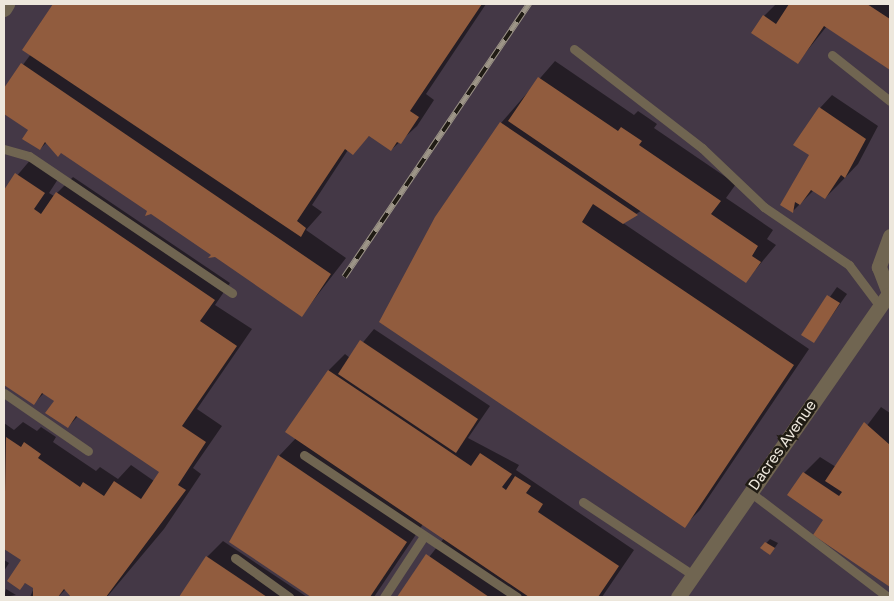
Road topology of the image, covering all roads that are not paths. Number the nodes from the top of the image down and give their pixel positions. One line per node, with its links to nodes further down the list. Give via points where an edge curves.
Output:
1 (8, 4): 2 (street)
2 (4, 9)
3 (574, 49): 9 (lane, via 702,148 764,208 844,261)
4 (832, 55): 5 (lane)
5 (890, 101)
6 (4, 149): 8 (lane, via 29,156)
7 (890, 236): 9 (street, via 879,267)
8 (232, 293)
9 (886, 298): 13 (street, Dacres Avenue)
10 (4, 393): 11 (lane)
11 (88, 451)
12 (304, 455): 15 (lane)
13 (750, 492): 17 (street, Dacres Avenue); 22 (lane)
14 (583, 502): 17 (lane)
15 (424, 536): 19 (lane); 20 (lane)
16 (235, 558): 18 (lane)
17 (693, 575): 21 (street, Dacres Avenue)
18 (289, 597)
19 (384, 597)
20 (516, 597)
21 (678, 597)
22 (888, 597)

